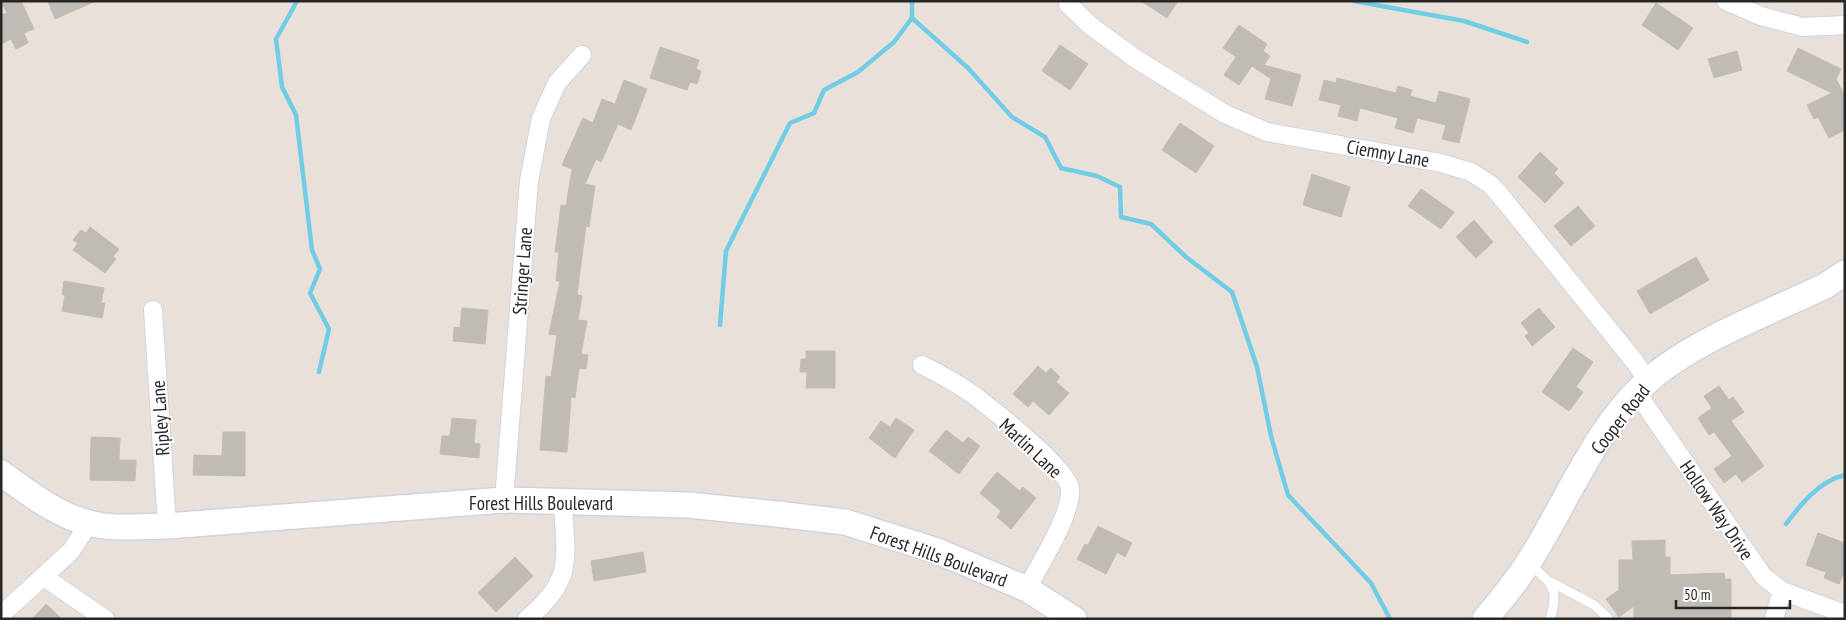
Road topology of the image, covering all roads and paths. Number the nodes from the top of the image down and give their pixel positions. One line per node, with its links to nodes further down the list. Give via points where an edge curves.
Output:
1 (1726, 1): 3 (street, via 1761,16 1803,27)
2 (1068, 4): 8 (street, Ciemny Lane, via 1091,26 1182,90 1267,132 1441,163 1471,172 1491,185 1635,362)
3 (1845, 26)
4 (582, 55): 10 (street, Stringer Lane, via 557,83 541,118 529,181)
5 (1845, 273): 8 (main road, Cooper Road, via 1826,286 1694,350)
6 (153, 310): 13 (street, Ripley Lane)
7 (922, 365): 17 (street, Marlin Lane, via 974,396 1057,467 1070,486 1069,503 1062,520)
8 (1642, 387): 14 (main road, Cooper Road, via 1609,426); 18 (street, Hollow Way Drive, via 1758,570)
9 (1, 473): 12 (main road, Forest Hills Boulevard, via 56,509)
10 (504, 500): 11 (main road, Forest Hills Boulevard); 13 (main road, Forest Hills Boulevard)
11 (563, 501): 17 (main road, Forest Hills Boulevard, via 688,505 845,522 937,550); 22 (street, via 566,566 557,589)
12 (89, 524): 13 (main road, Forest Hills Boulevard); 15 (street, via 71,551)
13 (167, 526)
14 (1528, 564): 16 (lane); 24 (main road, Cooper Road)
15 (44, 576): 20 (street); 21 (street)
16 (1551, 582): 25 (lane, via 1555,595); 26 (lane, via 1594,605)
17 (1027, 589): 23 (main road, Forest Hills Boulevard)
18 (1782, 592): 19 (street, Hollow Way Drive); 27 (street)
19 (1845, 614)
20 (1, 615)
21 (105, 619)
22 (526, 619)
23 (1074, 619)
24 (1485, 619)
25 (1550, 619)
26 (1609, 619)
27 (1774, 619)

